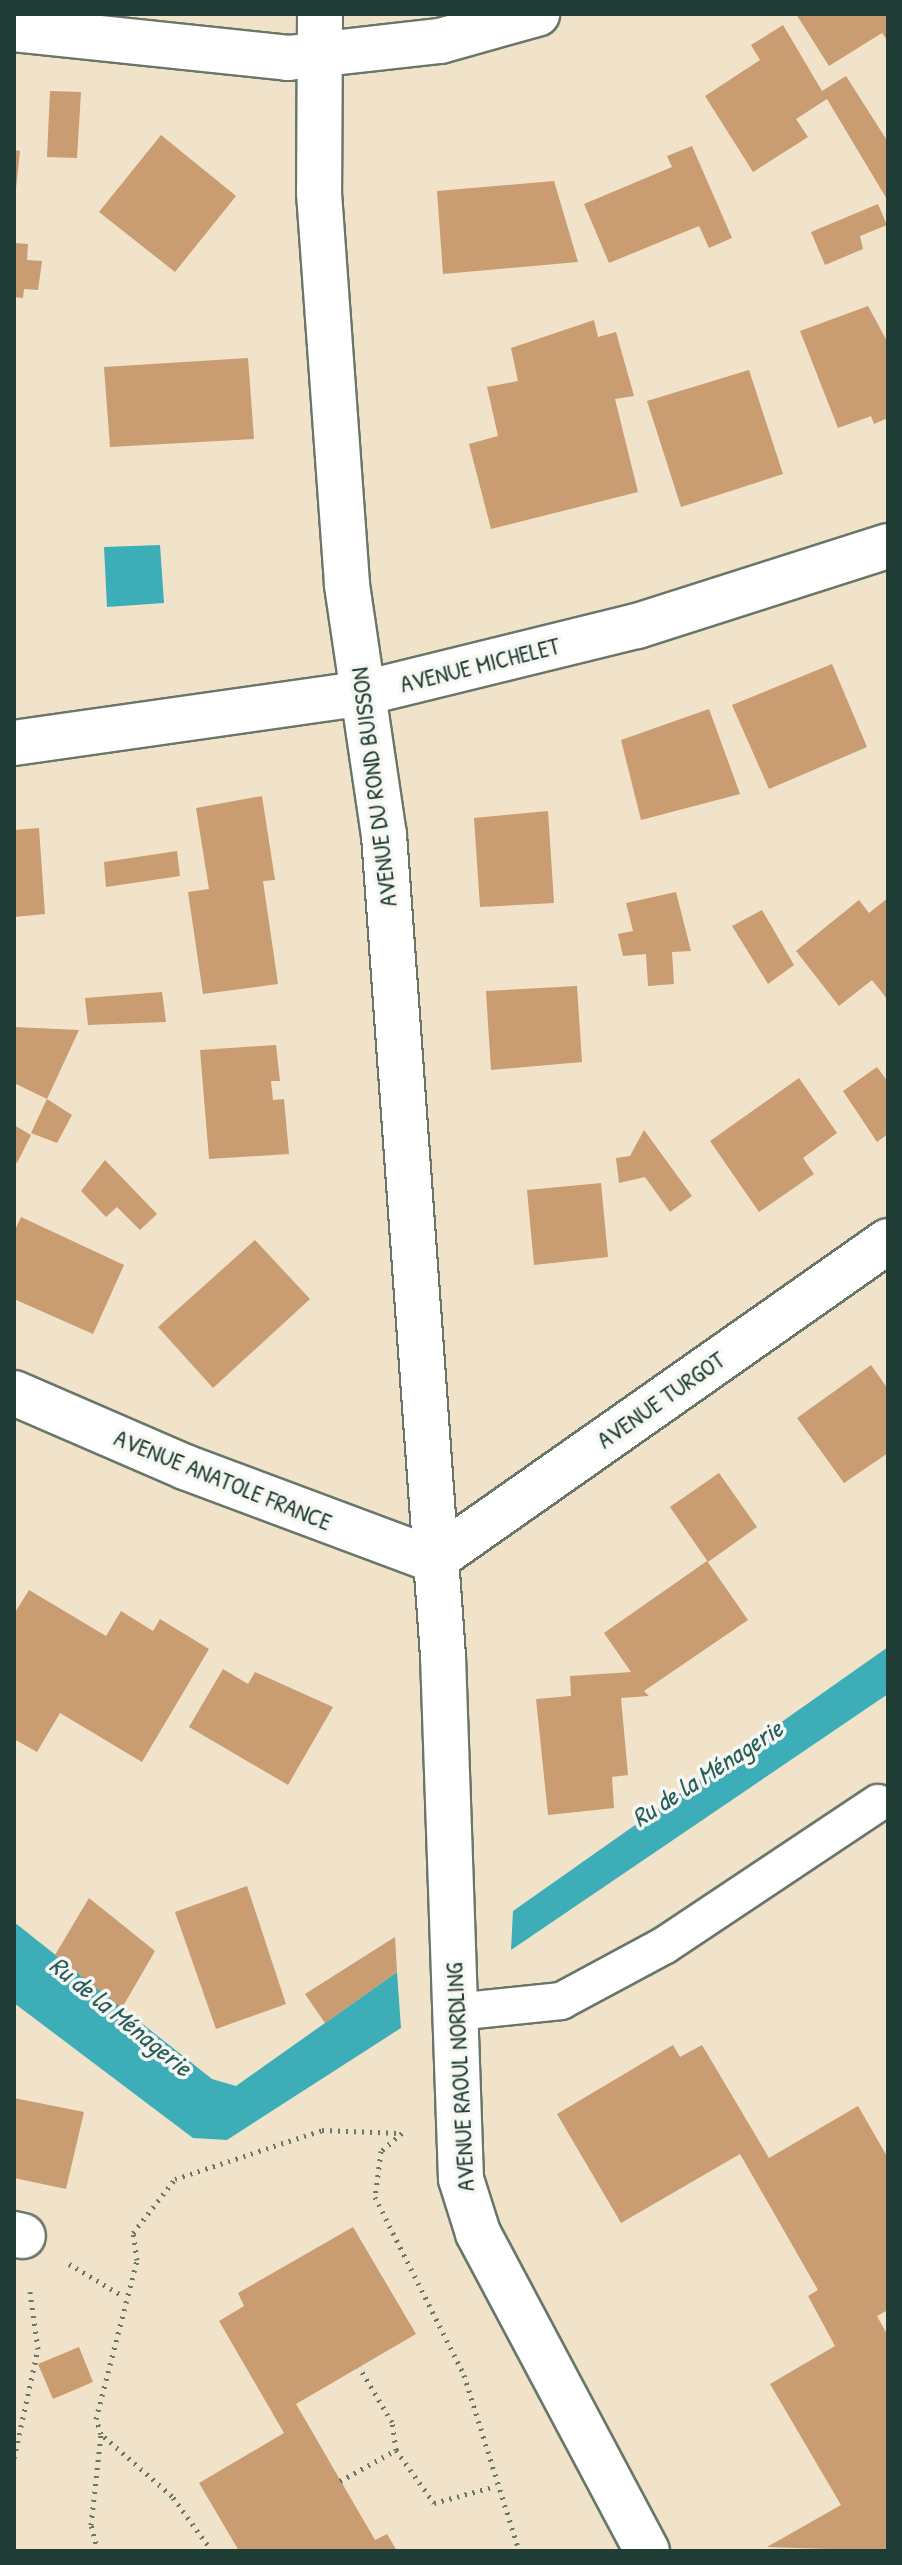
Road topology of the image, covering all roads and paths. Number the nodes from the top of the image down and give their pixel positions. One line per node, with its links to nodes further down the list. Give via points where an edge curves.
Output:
1 (320, 14): 4 (street, AVENUE DU ROND BUISSON)
2 (537, 14): 4 (street, via 440,41)
3 (14, 29): 4 (street, via 221,56)
4 (321, 57): 6 (street, AVENUE DU ROND BUISSON, via 321,224 347,585)
5 (888, 546): 6 (street, AVENUE MICHELET, via 637,626)
6 (364, 693): 7 (street, AVENUE MICHELET); 10 (street, AVENUE DU ROND BUISSON, via 384,835)
7 (14, 743)
8 (888, 1241): 10 (street, AVENUE TURGOT)
9 (14, 1393): 10 (street, AVENUE ANATOLE FRANCE, via 185,1467)
10 (434, 1560): 12 (street, AVENUE RAOUL NORDLING)
11 (878, 1803): 12 (lane, via 665,1945 561,2001)
12 (455, 2012): 13 (street, AVENUE RAOUL NORDLING)
13 (459, 2128): 14 (path); 26 (street, AVENUE RAOUL NORDLING, via 461,2179 478,2233)
14 (400, 2133): 16 (path, via 322,2130 175,2179 133,2233 137,2260); 22 (path, via 381,2151 375,2197 464,2375)
15 (18, 2235): 16 (path); 20 (path, via 38,2349)
16 (123, 2296): 18 (path, via 96,2419)
17 (359, 2367): 19 (path, via 392,2422)
18 (101, 2434): 23 (path, via 91,2525); 24 (path, via 172,2496)
19 (396, 2450): 21 (path); 22 (path, via 434,2503)
20 (14, 2458)
21 (340, 2481)
22 (496, 2486): 25 (path)
23 (98, 2551)
24 (212, 2551)
25 (519, 2551)
26 (647, 2551)

